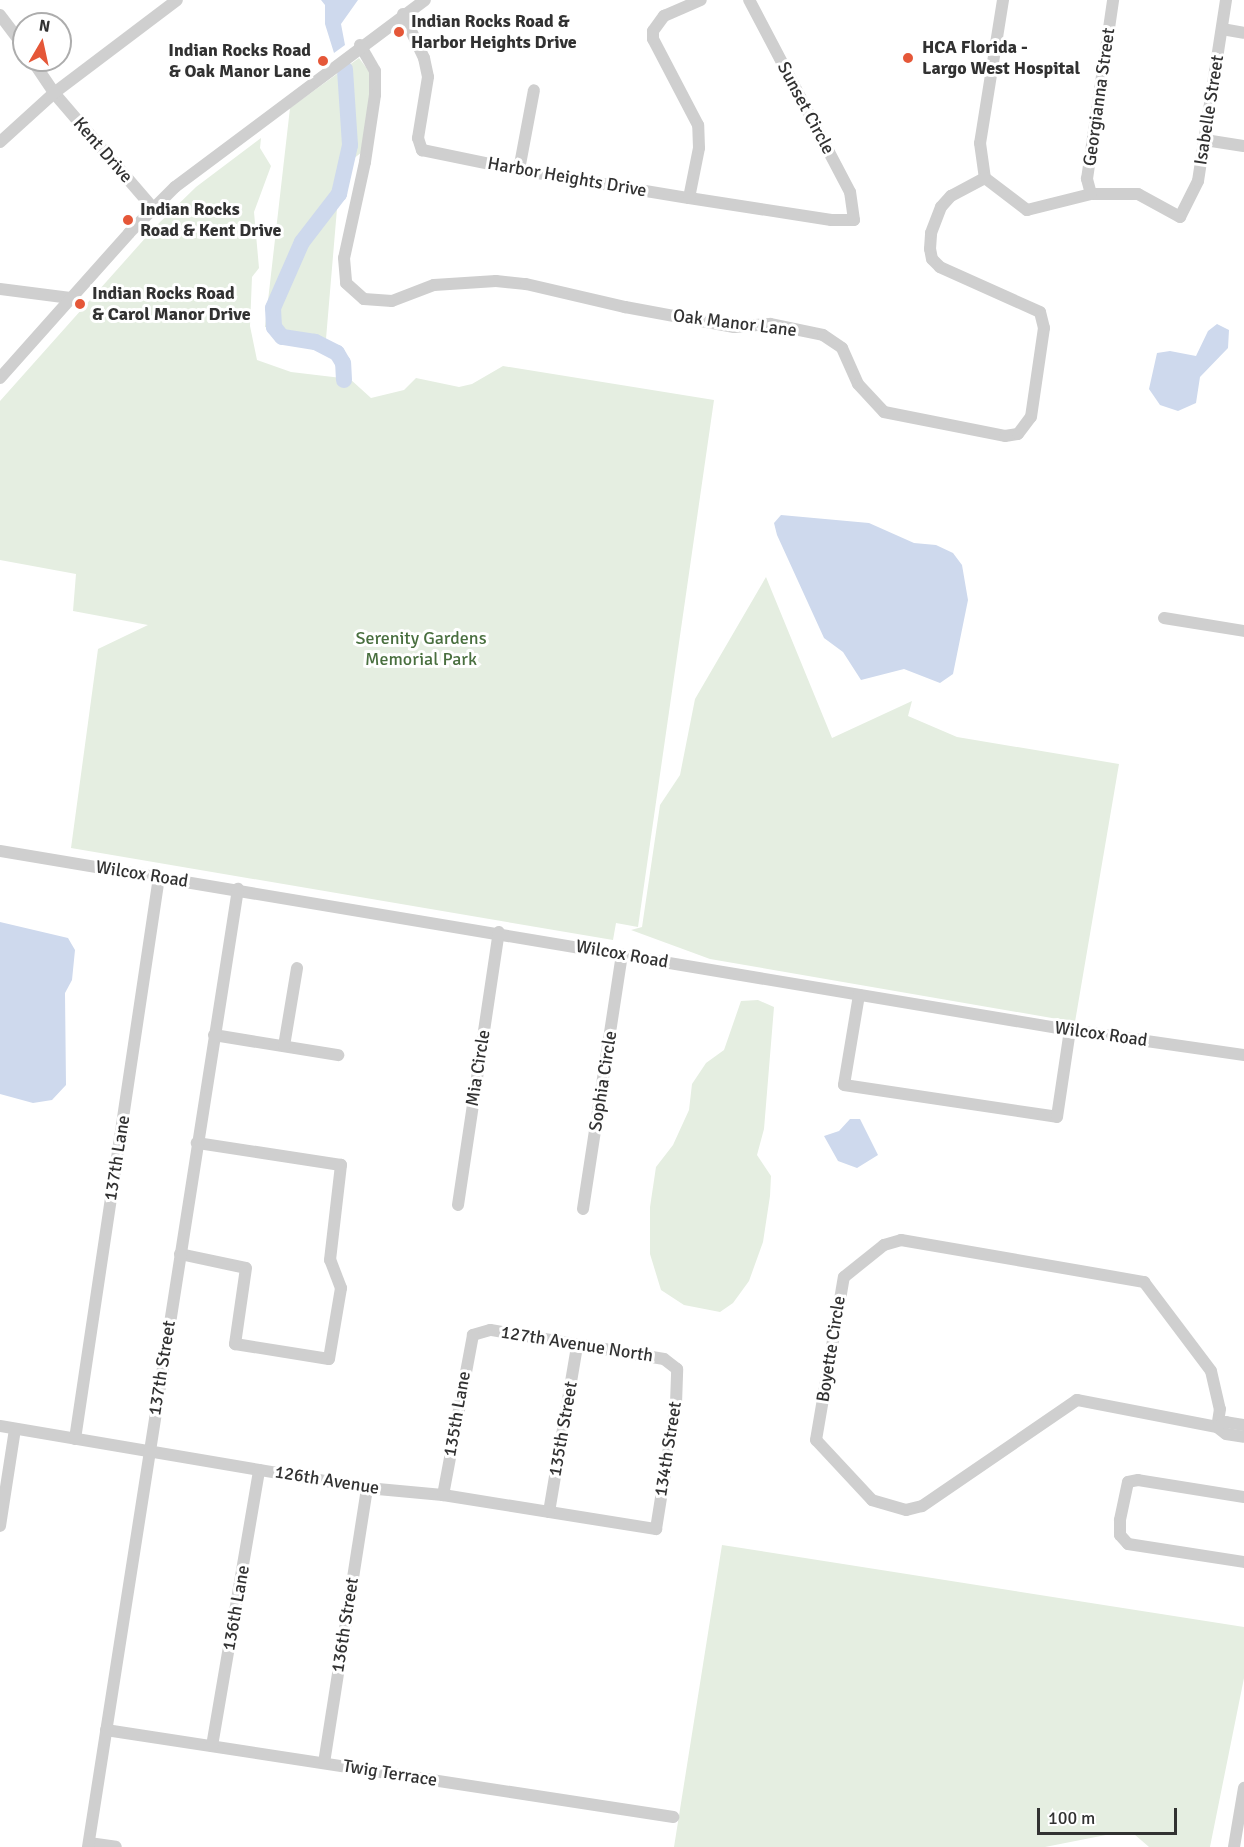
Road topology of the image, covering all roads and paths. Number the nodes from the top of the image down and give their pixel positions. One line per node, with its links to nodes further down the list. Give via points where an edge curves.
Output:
1 (177, 0): 8 (street)
2 (425, 0): 9 (street)
3 (701, 0): 24 (street, via 664,16 653,31 653,39 698,125 699,148)
4 (748, 0): 26 (street, Sunset Circle, via 850,192)
5 (1003, 0): 22 (street, via 980,143)
6 (1113, 0): 23 (street, Georgianna Street, via 1087,179)
7 (1226, 0): 11 (street, Isabelle Street)
8 (161, 5): 17 (street)
9 (403, 14): 14 (street); 21 (street, Harbor Heights Drive, via 424,58 428,77 419,145 429,153)
10 (0, 15): 12 (street)
11 (1222, 29): 13 (street); 18 (street, Isabelle Street)
12 (12, 31)
13 (1244, 33)
14 (360, 45): 22 (street, Oak Manor Lane, via 375,70 375,95 344,258 346,283 359,296 392,301 434,285 526,284 687,319 734,327 770,324 823,335 842,348 858,384 884,412 1005,435 1018,434 1031,417 1044,328 1040,312 940,267 932,260 930,249 940,207 951,196); 25 (street, via 196,168)
15 (40, 72): 17 (street, Kent Drive)
16 (534, 90): 21 (street)
17 (54, 93): 19 (street); 25 (street, Kent Drive)
18 (1205, 140): 20 (street); 23 (street, Isabelle Street, via 1198,181 1180,217 1137,194)
19 (0, 142)
20 (1244, 146)
21 (519, 170): 24 (street, Harbor Heights Drive)
22 (985, 178): 23 (street, via 1027,210)
23 (1091, 194)
24 (689, 198): 26 (street, Harbor Heights Drive, via 831,220)
25 (152, 207): 28 (street)
26 (854, 220)
27 (0, 288): 28 (street)
28 (70, 298): 29 (street)
29 (0, 378)
30 (1164, 618): 31 (street)
31 (1244, 630)
32 (0, 851): 33 (street, Wilcox Road)
33 (159, 877): 34 (street, Wilcox Road); 56 (street, 137th Lane)
34 (237, 889): 35 (street, Wilcox Road); 40 (street, 137th Street)
35 (499, 932): 36 (street, Wilcox Road); 45 (street, Mia Circle)
36 (622, 954): 38 (street, Wilcox Road); 46 (street, Sophia Circle)
37 (297, 968): 41 (street)
38 (859, 995): 39 (street, Wilcox Road); 39 (street, via 844,1085 854,1087 1057,1116)
39 (1070, 1030): 42 (street, Wilcox Road)
40 (214, 1035): 41 (street); 44 (street, 137th Street)
41 (285, 1047): 43 (street)
42 (1244, 1054)
43 (338, 1055)
44 (197, 1143): 47 (street, 137th Street); 47 (street, via 341,1165 330,1260 341,1288 329,1359 235,1344 246,1268)
45 (458, 1204)
46 (583, 1209)
47 (180, 1254): 57 (street, 137th Street)
48 (473, 1335): 49 (street, 127th Avenue North, via 490,1330); 60 (street, 135th Lane)
49 (577, 1346): 50 (street, 127th Avenue North, via 664,1359); 62 (street, 135th Street)
50 (677, 1369): 64 (street, 134th Street, via 676,1404)
51 (1244, 1425): 53 (street, Boyette Circle, via 1226,1422)
52 (0, 1426): 54 (street, 126th Avenue)
53 (1217, 1427): 53 (street, Boyette Circle, via 1077,1400 922,1506 906,1510 889,1508 872,1500 816,1440 839,1290 844,1277 868,1256 901,1240 1144,1282 1211,1371 1220,1409); 55 (street, Boyette Circle, via 1226,1434)
54 (15, 1429): 56 (street, 126th Avenue); 63 (street)
55 (1244, 1437)
56 (75, 1439): 57 (street, 126th Avenue)
57 (150, 1451): 58 (street, 126th Avenue); 66 (street, 137th Street)
58 (259, 1470): 59 (street, 126th Avenue); 67 (street, 136th Lane)
59 (367, 1488): 60 (street, 126th Avenue); 68 (street, 136th Street)
60 (443, 1495): 62 (street, 126th Avenue)
61 (1244, 1497): 65 (street, via 1138,1479 1128,1482 1119,1520 1120,1535 1128,1544)
62 (549, 1512): 64 (street, 126th Avenue)
63 (0, 1526)
64 (656, 1529)
65 (1244, 1562)
66 (106, 1730): 67 (street, Twig Terrace); 71 (street, 137th Street)
67 (212, 1746): 68 (street, Twig Terrace)
68 (324, 1763): 70 (street, Twig Terrace)
69 (1244, 1788): 73 (street)
70 (673, 1817)
71 (88, 1845): 72 (street)
72 (116, 1847)
73 (1234, 1847)

